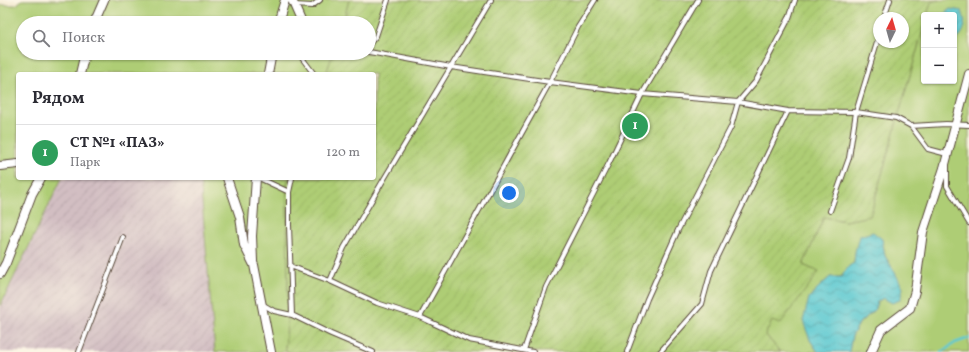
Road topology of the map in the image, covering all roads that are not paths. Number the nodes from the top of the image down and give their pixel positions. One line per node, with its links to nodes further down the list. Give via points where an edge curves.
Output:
1 (104, 0): 12 (street)
2 (285, 0): 13 (street)
3 (320, 0): 10 (lane, via 312,6)
4 (388, 0): 15 (lane)
5 (491, 0): 21 (lane)
6 (595, 0): 26 (lane)
7 (698, 0): 27 (lane)
8 (795, 0): 28 (lane, via 789,18 756,81)
9 (890, 0): 11 (lane)
10 (293, 2): 14 (street)
11 (886, 12)
12 (97, 16)
13 (280, 16)
14 (299, 16)
15 (376, 36)
16 (875, 48): 30 (lane)
17 (376, 53): 21 (lane)
18 (83, 60): 22 (street)
19 (271, 60): 23 (street)
20 (304, 60): 24 (lane)
21 (451, 67): 26 (lane); 49 (lane, via 344,248)
22 (80, 72)
23 (268, 72)
24 (312, 72)
25 (969, 74): 31 (street)
26 (550, 82): 27 (lane); 52 (lane)
27 (642, 94): 28 (lane); 53 (lane, via 546,287)
28 (738, 102): 29 (lane); 58 (lane, via 731,127 678,230)
29 (788, 111): 30 (lane); 59 (lane, via 711,271 702,304)
30 (856, 112): 33 (lane, via 896,118); 43 (lane, via 848,158)
31 (956, 124): 32 (lane); 33 (lane); 34 (street)
32 (969, 125)
33 (911, 126): 34 (lane, via 928,149)
34 (948, 154): 44 (lane, via 948,186); 60 (street, via 923,232 915,291 910,308 880,330)
35 (16, 164): 36 (street)
36 (0, 166)
37 (40, 180): 48 (street)
38 (228, 180): 46 (street, via 240,217 244,245)
39 (256, 180): 46 (street, via 252,236)
40 (263, 180): 42 (lane)
41 (292, 180): 42 (lane)
42 (289, 192): 47 (lane)
43 (830, 211)
44 (969, 223)
45 (123, 237): 54 (lane)
46 (254, 265): 50 (street)
47 (290, 266): 49 (lane); 51 (lane)
48 (0, 274)
49 (330, 281): 52 (lane, via 377,303)
50 (261, 304): 51 (lane, via 274,311); 55 (street)
51 (292, 315): 56 (lane)
52 (420, 317): 53 (lane, via 470,340)
53 (524, 350): 57 (lane)
54 (79, 352)
55 (271, 352)
56 (373, 352)
57 (533, 352)
58 (627, 352)
59 (660, 352)
60 (871, 352)

